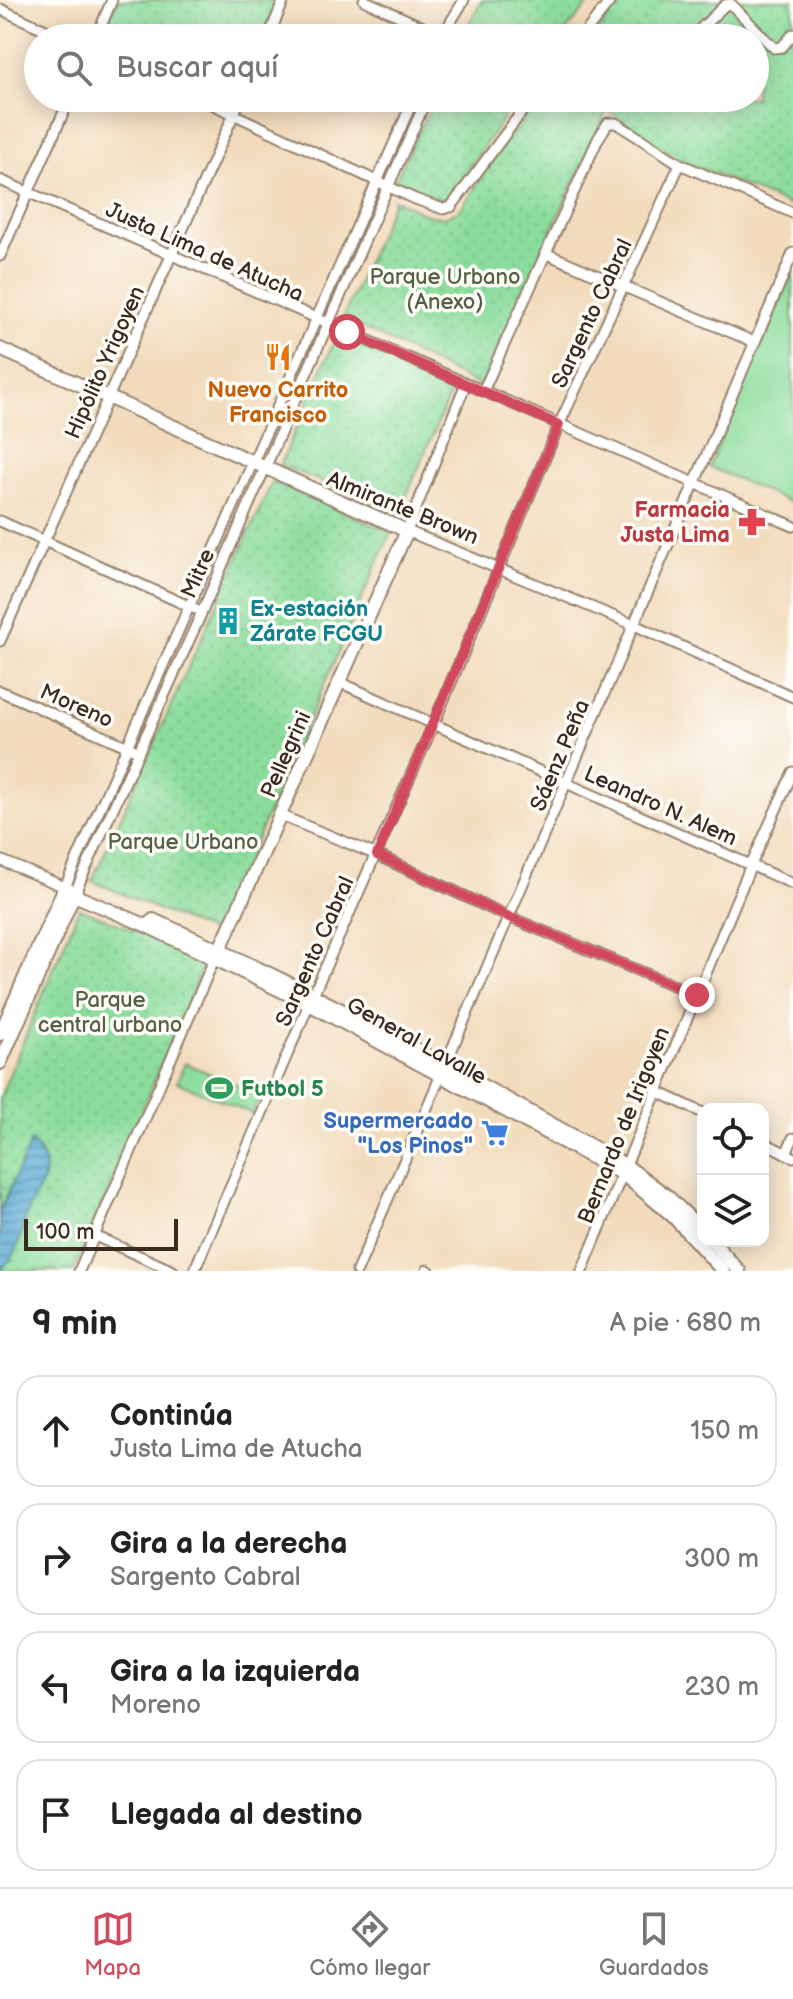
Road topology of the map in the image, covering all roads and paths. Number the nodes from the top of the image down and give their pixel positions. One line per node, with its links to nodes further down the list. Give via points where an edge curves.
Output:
1 (112, 0): 8 (street)
2 (284, 0): 9 (street)
3 (364, 0): 10 (street)
4 (464, 0): 11 (street)
5 (611, 0): 12 (street)
6 (0, 9): 7 (street)
7 (33, 24)
8 (102, 24)
9 (274, 24)
10 (415, 24)
11 (450, 24)
12 (592, 24)
13 (705, 24): 14 (street, via 731,4)
14 (751, 24)
15 (793, 34): 16 (street, via 782,47)
16 (769, 43)
17 (64, 112): 26 (street)
18 (408, 112): 24 (street, Mitre)
19 (421, 112): 25 (street, Mitre)
20 (522, 112): 25 (street, via 451,207 435,207)
21 (234, 113): 24 (street); 31 (street, Hipólito Yrigoyen)
22 (680, 164): 27 (street); 28 (street, via 608,123); 32 (street, Sargento Cabral)
23 (0, 180): 26 (street, Justa Lima de Atucha)
24 (378, 181): 25 (street); 33 (street, Mitre)
25 (389, 186): 34 (street, Mitre)
26 (29, 193): 30 (street); 31 (street, Justa Lima de Atucha)
27 (793, 213)
28 (545, 253): 32 (street); 38 (street)
29 (793, 253): 35 (street, Sáenz Peña)
30 (0, 256)
31 (170, 256): 33 (street, Justa Lima de Atucha); 39 (street, Hipólito Yrigoyen)
32 (623, 286): 35 (street); 40 (street, Sargento Cabral)
33 (316, 319): 34 (street, Justa Lima de Atucha); 41 (street, Mitre)
34 (327, 324): 37 (street, Justa Lima de Atucha); 41 (street, Mitre)
35 (754, 342): 42 (street, Sáenz Peña)
36 (0, 349): 39 (main road, Almirante Brown)
37 (466, 383): 38 (street, Justa Lima de Atucha); 45 (street, Pellegrini)
38 (483, 391): 40 (street, Justa Lima de Atucha)
39 (108, 396): 41 (main road, Almirante Brown); 46 (street, Hipólito Yrigoyen)
40 (559, 425): 42 (street, Justa Lima de Atucha); 47 (street, Sargento Cabral)
41 (259, 467): 45 (main road, Almirante Brown); 48 (street, Mitre); 49 (street, Mitre)
42 (694, 483): 44 (street, Justa Lima de Atucha); 50 (street, Sáenz Peña)
43 (0, 521): 46 (street)
44 (793, 526)
45 (407, 531): 47 (street, Almirante Brown); 52 (main road, Pellegrini)
46 (44, 541): 48 (street); 51 (street, Hipólito Yrigoyen)
47 (500, 568): 50 (street, Almirante Brown); 55 (street, Sargento Cabral)
48 (190, 607): 49 (street); 56 (street, Mitre)
49 (202, 612): 57 (street, Mitre)
50 (632, 624): 54 (street, Almirante Brown); 59 (street, Sáenz Peña)
51 (0, 641)
52 (339, 682): 55 (street, Leandro N. Alem); 60 (main road, Pellegrini)
53 (0, 691): 56 (street, Moreno)
54 (793, 697)
55 (434, 723): 59 (street, Leandro N. Alem); 61 (street, Sargento Cabral)
56 (128, 747): 57 (street, Moreno); 65 (street, Mitre)
57 (139, 752): 65 (street, Mitre)
58 (793, 772): 63 (street, Bernardo de Irigoyen)
59 (567, 783): 63 (street, Leandro N. Alem); 66 (street, Sáenz Peña)
60 (279, 815): 61 (street); 67 (main road, Pellegrini)
61 (377, 855): 66 (street); 69 (street, Sargento Cabral)
62 (0, 860): 65 (street, General Lavalle)
63 (751, 865): 64 (street, Leandro N. Alem); 68 (street, Bernardo de Irigoyen)
64 (793, 884)
65 (72, 890): 67 (main road, General Lavalle); 70 (main road, Mitre)
66 (509, 917): 68 (street); 72 (street, Sáenz Peña)
67 (217, 953): 69 (main road, General Lavalle); 80 (street, Pellegrini)
68 (697, 995): 73 (street, Bernardo de Irigoyen)
69 (311, 1000): 72 (main road, General Lavalle); 84 (street, Sargento Cabral)
70 (4, 1029): 71 (main road, Mitre)
71 (0, 1063)
72 (444, 1071): 78 (main road, General Lavalle); 85 (street, Sáenz Peña)
73 (656, 1091): 74 (street); 78 (street, Bernardo de Irigoyen)
74 (697, 1110)
75 (793, 1138): 77 (street)
76 (769, 1145): 77 (street)
77 (790, 1155)
78 (625, 1170): 79 (main road, General Lavalle, via 667,1196); 86 (street, Bernardo de Irigoyen); 87 (main road, General Lavalle)
79 (697, 1225)
80 (95, 1236): 82 (street, Pellegrini); 83 (street)
81 (717, 1247): 88 (main road)
82 (79, 1271)
83 (173, 1271)
84 (194, 1271)
85 (357, 1271)
86 (582, 1271)
87 (723, 1271)
88 (739, 1271)

